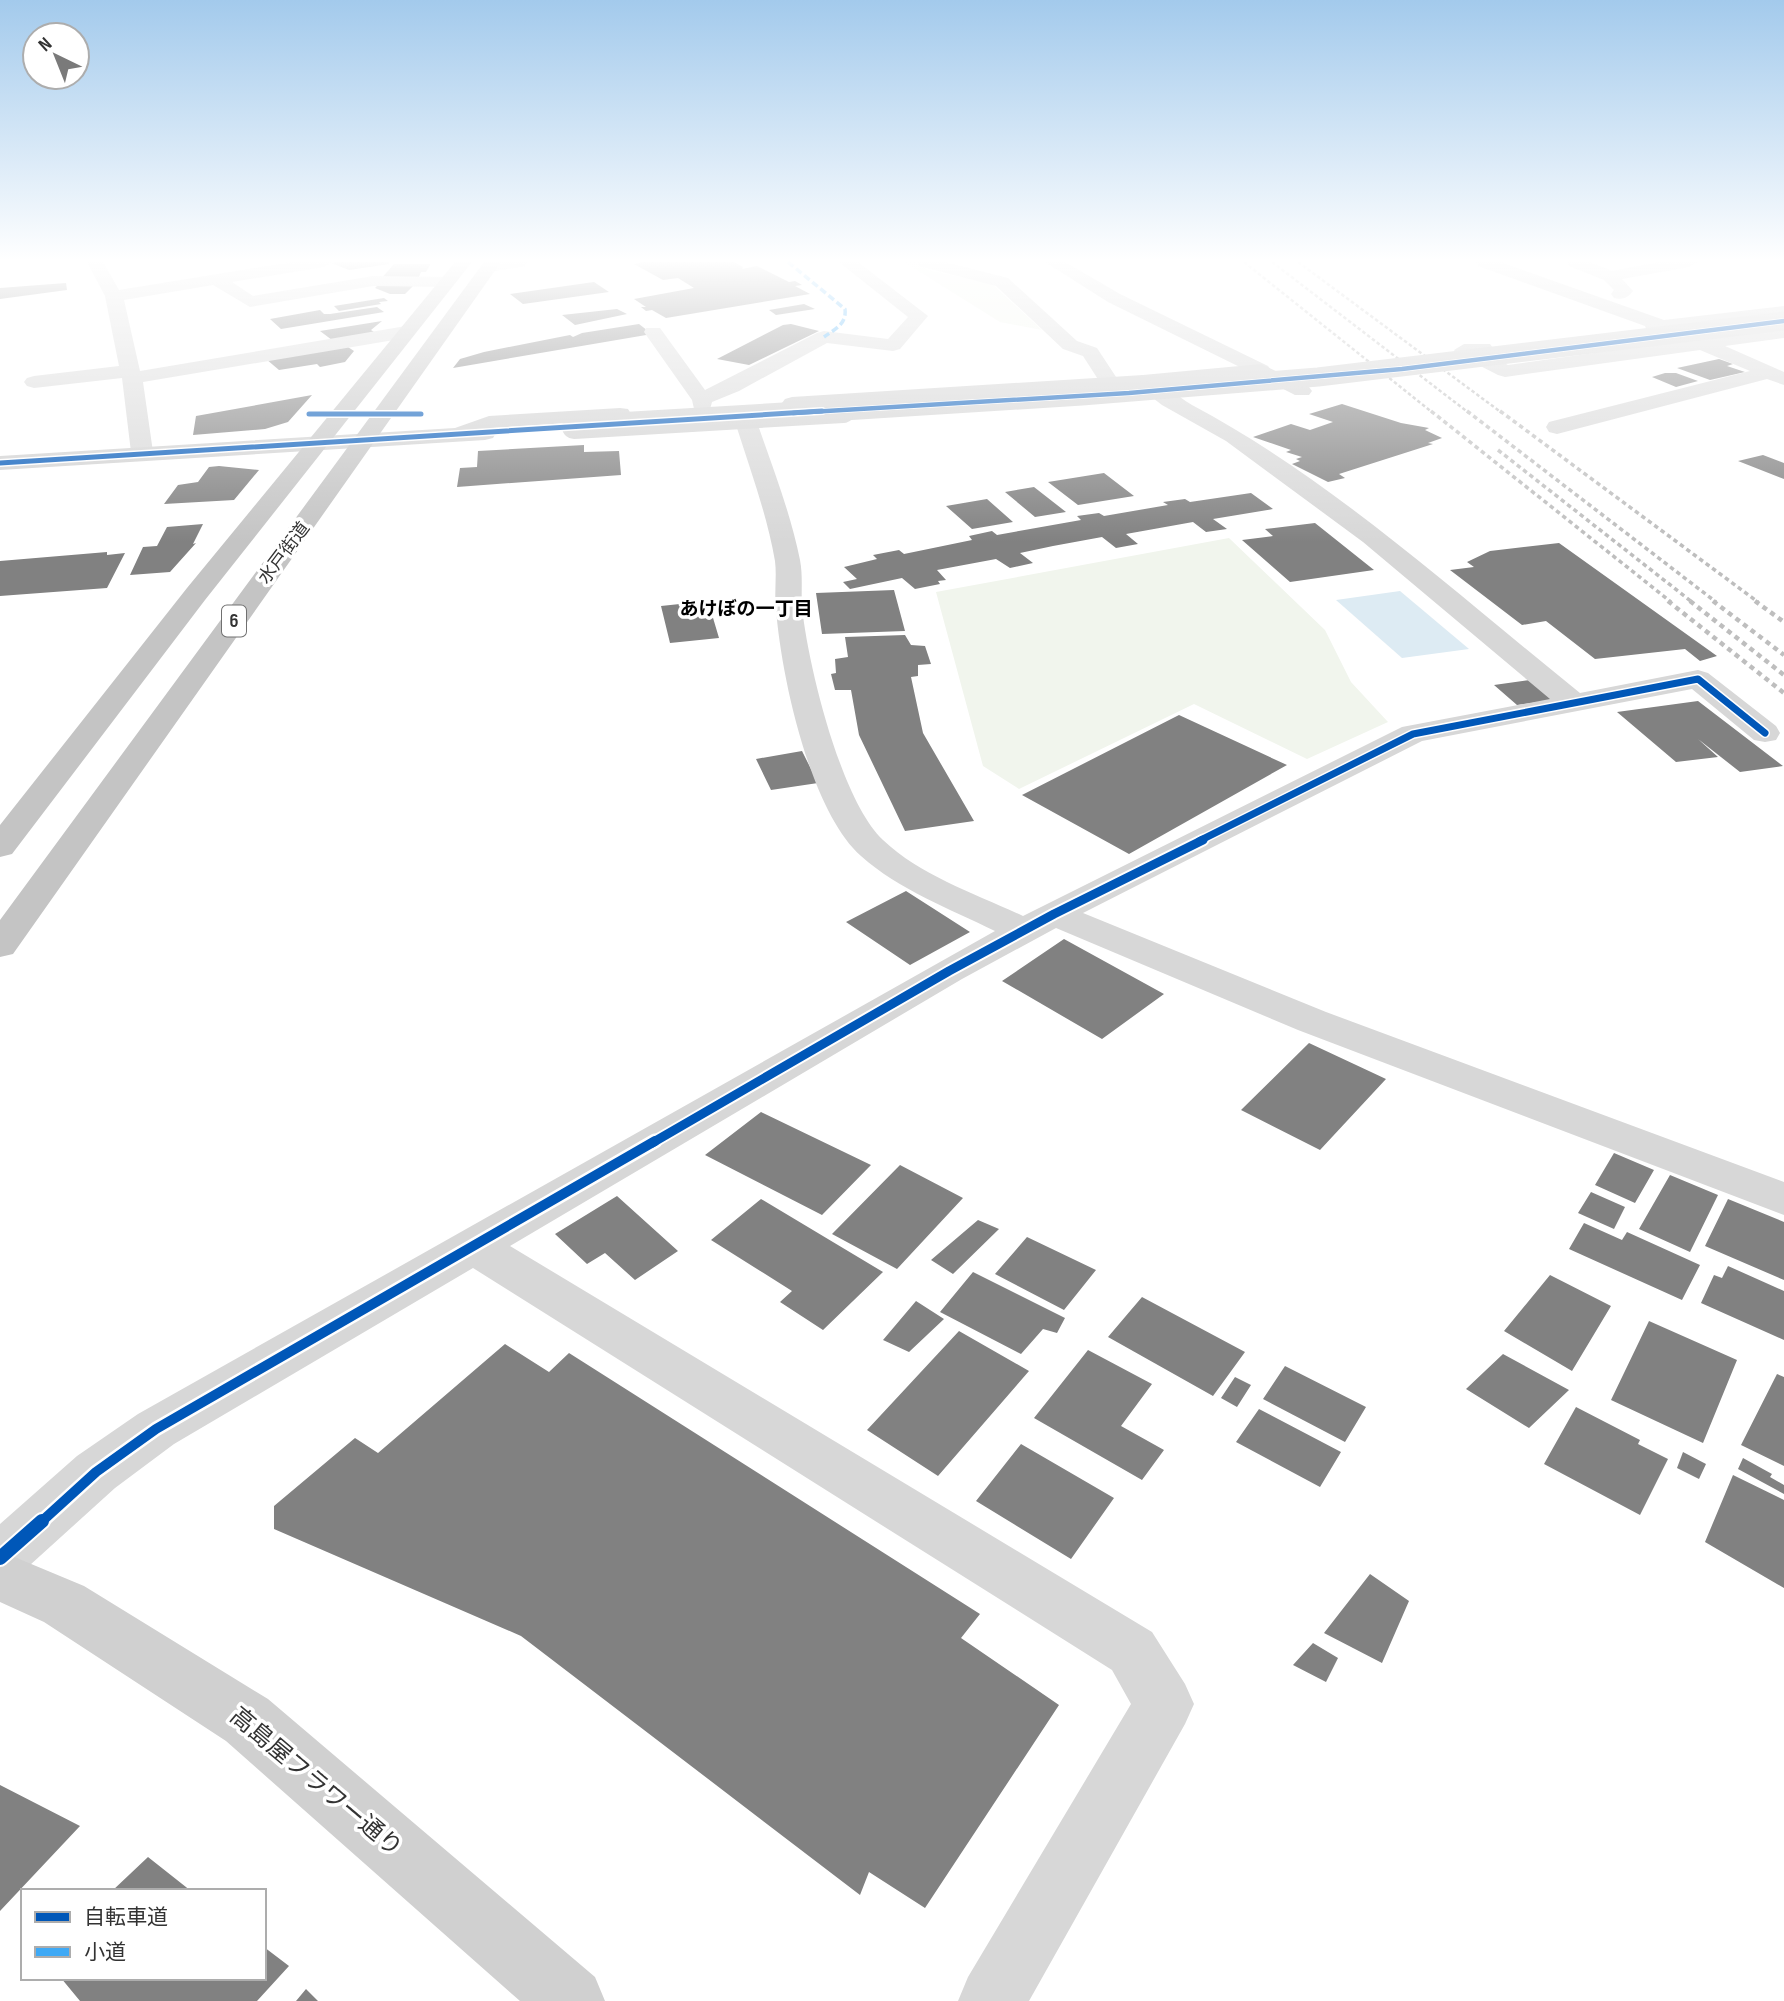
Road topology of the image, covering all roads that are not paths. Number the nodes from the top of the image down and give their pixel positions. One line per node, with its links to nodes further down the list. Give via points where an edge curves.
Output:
1 (127, 355): 14 (street)
2 (253, 355): 14 (street)
3 (387, 355): 25 (highway, 6)
4 (426, 355): 24 (highway, 水戸街道 / 6)
5 (669, 355): 20 (street)
6 (790, 355): 20 (street)
7 (1092, 355): 18 (street)
8 (1231, 355): 13 (street)
9 (1475, 355): 11 (street, via 1505,371)
10 (1514, 355): 23 (street, bridge, via 1129,393)
11 (1618, 355)
12 (1728, 355): 15 (street)
13 (1261, 370): 16 (street); 19 (street, via 1301,391)
14 (131, 374): 17 (street); 26 (street)
15 (1776, 376): 21 (street)
16 (1143, 381): 18 (street); 19 (street)
17 (34, 382)
18 (1110, 383): 20 (street)
19 (1169, 401): 22 (street); 28 (street, via 1234,436 1372,537)
20 (702, 404): 23 (street, via 489,422)
21 (1557, 427)
22 (748, 428): 23 (street, via 571,438); 31 (street, via 779,523 790,581 789,606 812,715 832,785 859,835 891,864)
23 (460, 434): 24 (street)
24 (365, 440): 25 (street); 32 (highway, 水戸街道 / 6)
25 (316, 443): 26 (street); 30 (highway, 6)
26 (142, 452): 27 (street)
27 (0, 463)
28 (1575, 704): 29 (street, via 1711,674); 31 (street, via 1413,734)
29 (1765, 733)
30 (0, 847)
31 (1038, 922): 33 (street); 34 (street)
32 (0, 946)
33 (1784, 1199)
34 (473, 1246): 35 (street, via 156,1429 96,1472); 38 (street, via 1132,1651 1164,1704)
35 (0, 1559)
36 (0, 1576): 37 (street, 高島屋フラワー通り, via 64,1604 247,1720)
37 (571, 2001)
38 (992, 2001)

